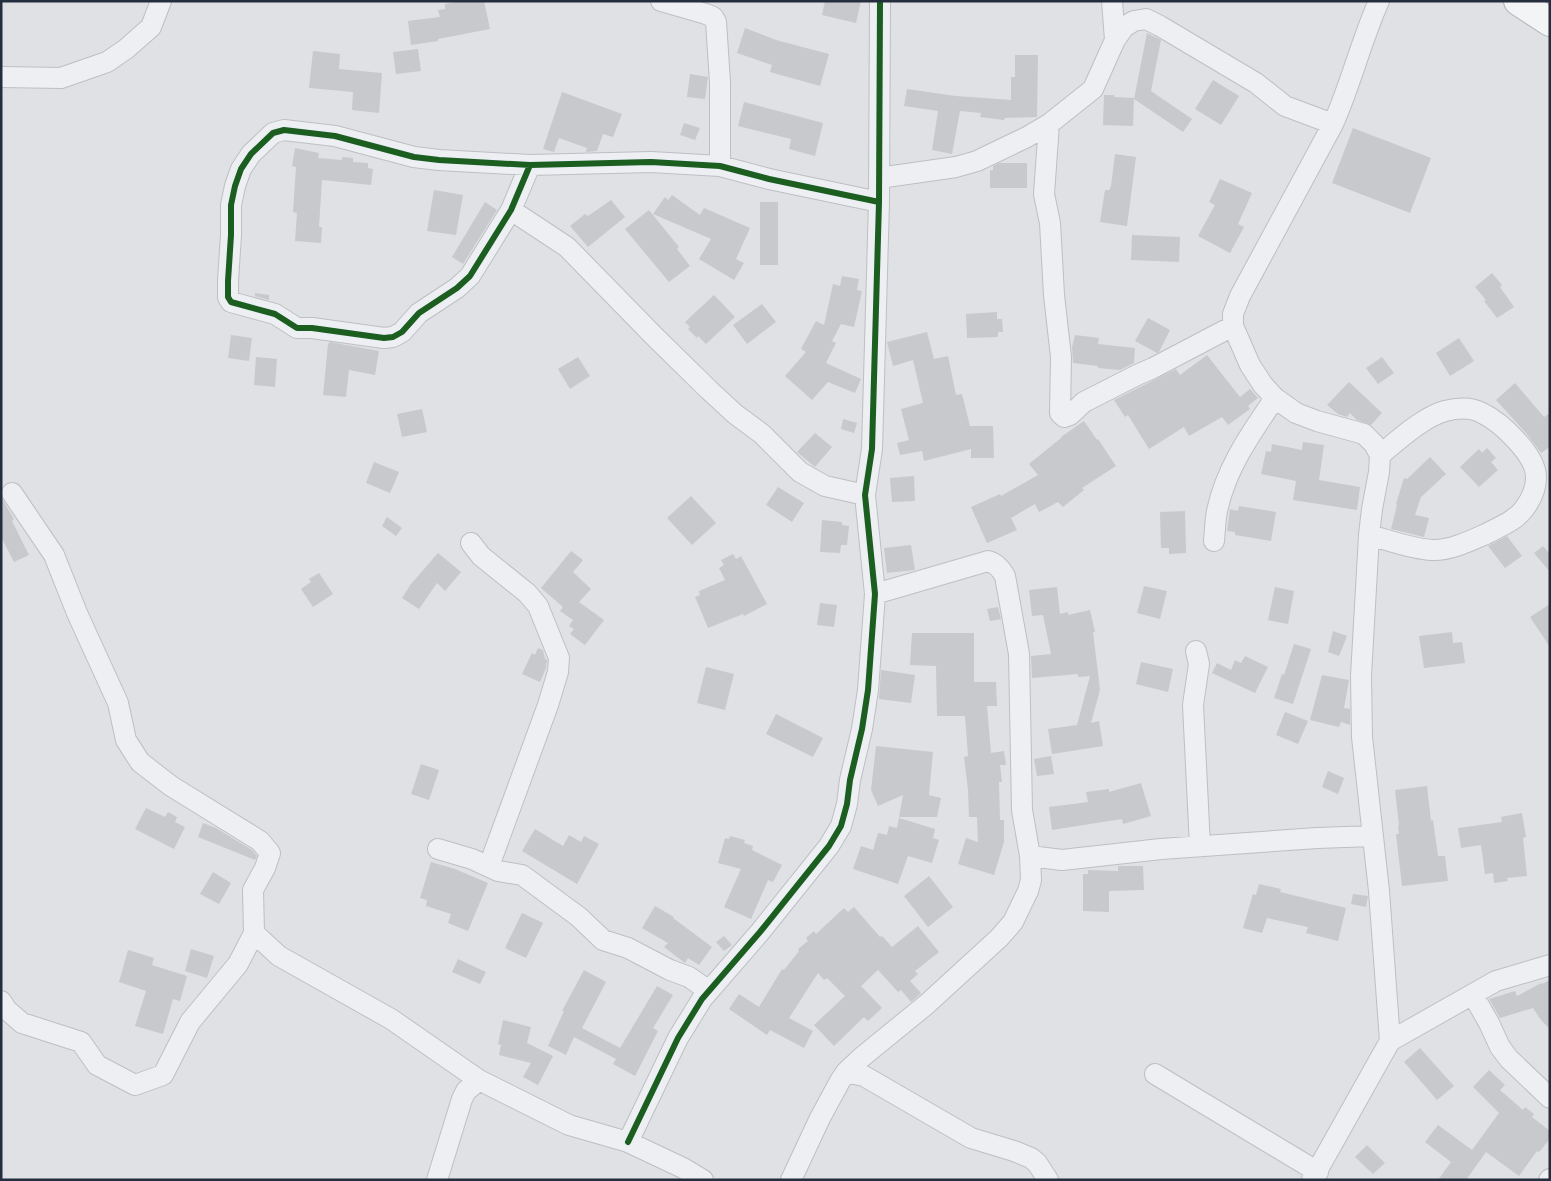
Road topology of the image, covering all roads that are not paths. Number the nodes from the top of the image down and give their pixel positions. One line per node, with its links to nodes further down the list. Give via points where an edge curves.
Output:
1 (162, 1): 9 (street, via 151,27 108,62 61,78)
2 (661, 1): 13 (street, via 706,14 716,22)
3 (880, 1): 14 (street)
4 (1112, 1): 8 (street)
5 (1379, 1): 11 (street)
6 (1518, 1): 7 (highway)
7 (1550, 22)
8 (1115, 40): 10 (street, via 1093,89); 11 (street, via 1124,27 1146,19 1256,83 1286,106)
9 (1, 77)
10 (1049, 124): 14 (street, via 977,161); 17 (street, via 1044,194 1050,223 1060,357 1060,414 1064,417 1070,415 1084,402)
11 (1333, 124): 17 (street, via 1243,290 1233,314)
12 (530, 166): 13 (street, via 651,162); 16 (street); 16 (street, via 414,157 335,136 284,130 273,133 250,154 235,186 231,205 228,297 231,302 275,314 301,329 393,337 419,313 470,276)
13 (720, 166): 15 (street)
14 (879, 178): 15 (street)
15 (879, 202): 21 (street, via 872,449)
16 (511, 210): 21 (street, via 567,247 702,382 800,472 825,486)
17 (1233, 326): 18 (street, via 1250,365)
18 (1275, 398): 19 (street, via 1296,413 1364,434); 23 (street, via 1239,453 1225,482)
19 (1380, 455): 22 (street); 22 (street, via 1412,428 1444,411 1465,408 1482,413 1508,432 1534,464 1537,477 1523,511 1476,539 1441,550 1430,550)
20 (12, 493): 34 (street, via 54,555 118,703 126,740 140,762 170,786 260,840 270,853 253,890)
21 (865, 495): 25 (street)
22 (1369, 535): 27 (street, via 1361,685 1362,737)
23 (1214, 541)
24 (471, 543): 32 (street, via 481,556 527,593 538,606 559,658 548,705)
25 (875, 594): 30 (street, via 988,562 995,563 1005,576 1019,654 1022,810); 36 (street, via 865,710 841,826 829,846)
26 (1196, 651): 28 (street, via 1199,664 1193,705)
27 (1373, 836): 28 (street); 41 (street)
28 (1200, 846): 31 (street)
29 (438, 848): 32 (street)
30 (1030, 856): 31 (street); 33 (street)
31 (1062, 860): 33 (street)
32 (489, 866): 37 (street, via 531,880 604,940)
33 (1031, 880): 42 (street, via 1013,922 999,938)
34 (254, 933): 40 (street, via 238,964 190,1022 163,1075 136,1085 97,1065 80,1042 22,1023); 44 (street, via 279,956 391,1019)
35 (1550, 965): 39 (street, via 1496,981)
36 (727, 970): 37 (street, via 708,969); 38 (street)
37 (690, 978): 38 (street)
38 (709, 991): 46 (street, via 678,1038)
39 (1473, 995): 41 (street); 45 (street, via 1508,1059)
40 (1, 1001)
41 (1390, 1041): 47 (street)
42 (857, 1068): 50 (street, via 840,1081); 51 (street, via 971,1138 1031,1158)
43 (1155, 1074): 47 (street)
44 (479, 1080): 46 (street, via 569,1125); 48 (street, via 466,1091 462,1100)
45 (1550, 1098)
46 (628, 1142): 49 (street)
47 (1315, 1176)
48 (437, 1180)
49 (704, 1180)
50 (791, 1180)
51 (1048, 1180)

